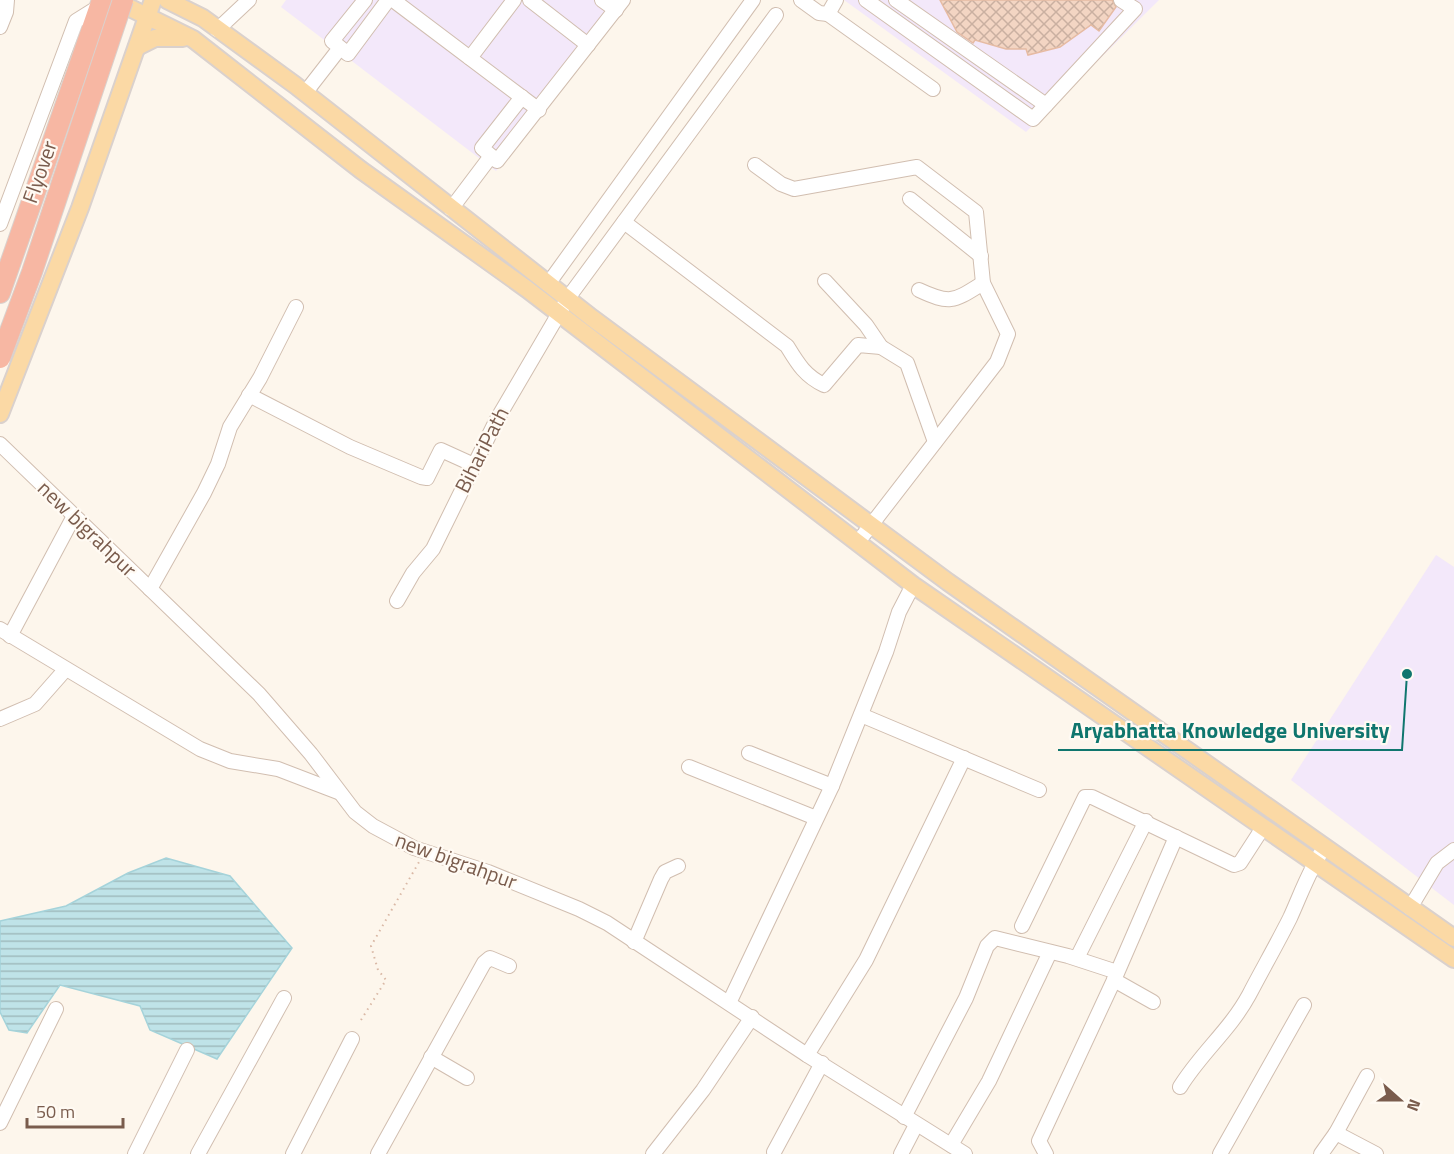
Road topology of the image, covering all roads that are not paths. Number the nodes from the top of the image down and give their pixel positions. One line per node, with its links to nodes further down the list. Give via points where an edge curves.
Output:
1 (123, 0): 52 (highway, Flyover, bridge)
2 (153, 0): 23 (main road)
3 (167, 0): 20 (main road)
4 (249, 0): 25 (street)
5 (365, 0): 29 (street, via 332,42)
6 (388, 0): 29 (street, via 348,54)
7 (393, 0): 30 (street)
8 (514, 0): 30 (street)
9 (530, 0): 27 (street)
10 (602, 0): 19 (street)
11 (753, 0): 45 (street)
12 (801, 0): 21 (street, via 819,13)
13 (836, 0): 21 (street)
14 (866, 0): 34 (street, via 1033,119)
15 (896, 0): 34 (street)
16 (1122, 0): 34 (street, via 1135,9)
17 (6, 1): 24 (street)
18 (105, 2): 23 (main road); 41 (street, via 76,21); 47 (highway)
19 (619, 5): 27 (street)
20 (191, 6): 25 (main road)
21 (828, 14): 31 (street)
22 (776, 15): 40 (street, BihariPath)
23 (146, 18): 26 (main road); 28 (main road)
24 (0, 27)
25 (217, 30): 32 (main road)
26 (193, 39): 28 (main road, via 164,37); 50 (main road)
27 (588, 45): 35 (street)
28 (137, 47): 54 (main road)
29 (340, 48): 32 (street)
30 (470, 58): 33 (street)
31 (933, 89)
32 (304, 93): 39 (main road)
33 (522, 97): 35 (street); 36 (street, via 482,148)
34 (1046, 105)
35 (539, 110): 36 (street, via 497,161)
36 (491, 156): 39 (street)
37 (754, 165): 42 (street, via 794,189 917,167 976,212)
38 (910, 199): 42 (street)
39 (451, 209): 45 (main road)
40 (624, 222): 48 (street, BihariPath); 51 (street, via 787,346 812,380 824,385 858,345)
41 (0, 224)
42 (981, 256): 44 (street)
43 (825, 281): 51 (street)
44 (983, 283): 46 (street, via 962,296 943,301); 55 (street, via 1008,334 997,362)
45 (548, 284): 48 (main road)
46 (919, 290)
47 (0, 293)
48 (568, 298): 50 (street, BihariPath); 59 (main road)
49 (296, 307): 53 (street)
50 (558, 314): 57 (street, BihariPath); 60 (main road)
51 (880, 346): 55 (street, via 907,363)
52 (0, 358)
53 (249, 395): 57 (street, via 350,447 421,477 431,474 441,450); 62 (street, via 230,427 204,493)
54 (0, 414)
55 (935, 442): 59 (street)
56 (0, 444): 58 (street, new bigrahpur)
57 (474, 465): 64 (street, BihariPath, via 433,549)
58 (74, 516): 62 (street, new bigrahpur); 66 (street)
59 (870, 525): 60 (street); 63 (main road)
60 (858, 542): 61 (main road)
61 (913, 585): 65 (main road); 68 (street)
62 (150, 589): 77 (street, new bigrahpur, via 281,718)
63 (973, 600): 65 (main road); 70 (main road)
64 (397, 601)
65 (960, 618): 71 (main road)
66 (5, 633): 67 (street)
67 (65, 670): 69 (street, via 35,704); 77 (street, via 214,755 278,769)
68 (861, 715): 73 (street); 75 (street)
69 (0, 718)
70 (1154, 728): 71 (main road); 82 (main road)
71 (1142, 746): 80 (main road)
72 (750, 753): 75 (street)
73 (964, 758): 76 (street); 103 (street, via 866,960)
74 (689, 767): 78 (street)
75 (832, 786): 78 (street)
76 (1039, 790)
77 (339, 792): 89 (street, new bigrahpur, via 355,812 392,838 579,909)
78 (816, 818): 97 (street)
79 (1146, 821): 81 (street); 87 (street, via 1085,797); 91 (street)
80 (1262, 828): 81 (street, via 1240,863 1234,865); 84 (main road)
81 (1176, 837): 94 (street)
82 (1324, 848): 84 (street); 86 (main road)
83 (1454, 850): 86 (street, via 1437,863)
84 (1314, 863): 92 (main road); 108 (street, via 1249,996 1228,1029)
85 (678, 866): 89 (street, via 665,872)
86 (1410, 908): 88 (main road)
87 (1022, 926)
88 (1454, 938)
89 (634, 942): 97 (street, new bigrahpur)
90 (1050, 952): 91 (street); 109 (street, via 1003,938 990,941); 112 (street, via 989,1081)
91 (1077, 958): 94 (street)
92 (1454, 959)
93 (509, 966): 104 (street, via 490,958 484,963)
94 (1116, 976): 96 (street); 121 (street, via 1038,1141)
95 (284, 998): 115 (street)
96 (1153, 1002)
97 (729, 1003): 100 (street, new bigrahpur)
98 (1304, 1005): 122 (street)
99 (56, 1009): 110 (street)
100 (752, 1017): 103 (street, new bigrahpur); 118 (street, via 703,1090)
101 (351, 1039): 116 (street)
102 (187, 1050): 114 (street)
103 (807, 1056): 105 (street, new bigrahpur)
104 (431, 1057): 107 (street); 117 (street)
105 (822, 1063): 109 (street, new bigrahpur); 113 (street)
106 (1367, 1076): 111 (street)
107 (467, 1078)
108 (1180, 1087)
109 (910, 1121): 112 (street, new bigrahpur); 119 (street)
110 (0, 1124)
111 (1336, 1133): 123 (street); 124 (street)
112 (951, 1145): 120 (street, new bigrahpur)
113 (774, 1152)
114 (135, 1154)
115 (198, 1154)
116 (293, 1154)
117 (378, 1154)
118 (653, 1154)
119 (901, 1154)
120 (965, 1154)
121 (1046, 1154)
122 (1220, 1154)
123 (1321, 1154)
124 (1376, 1154)

